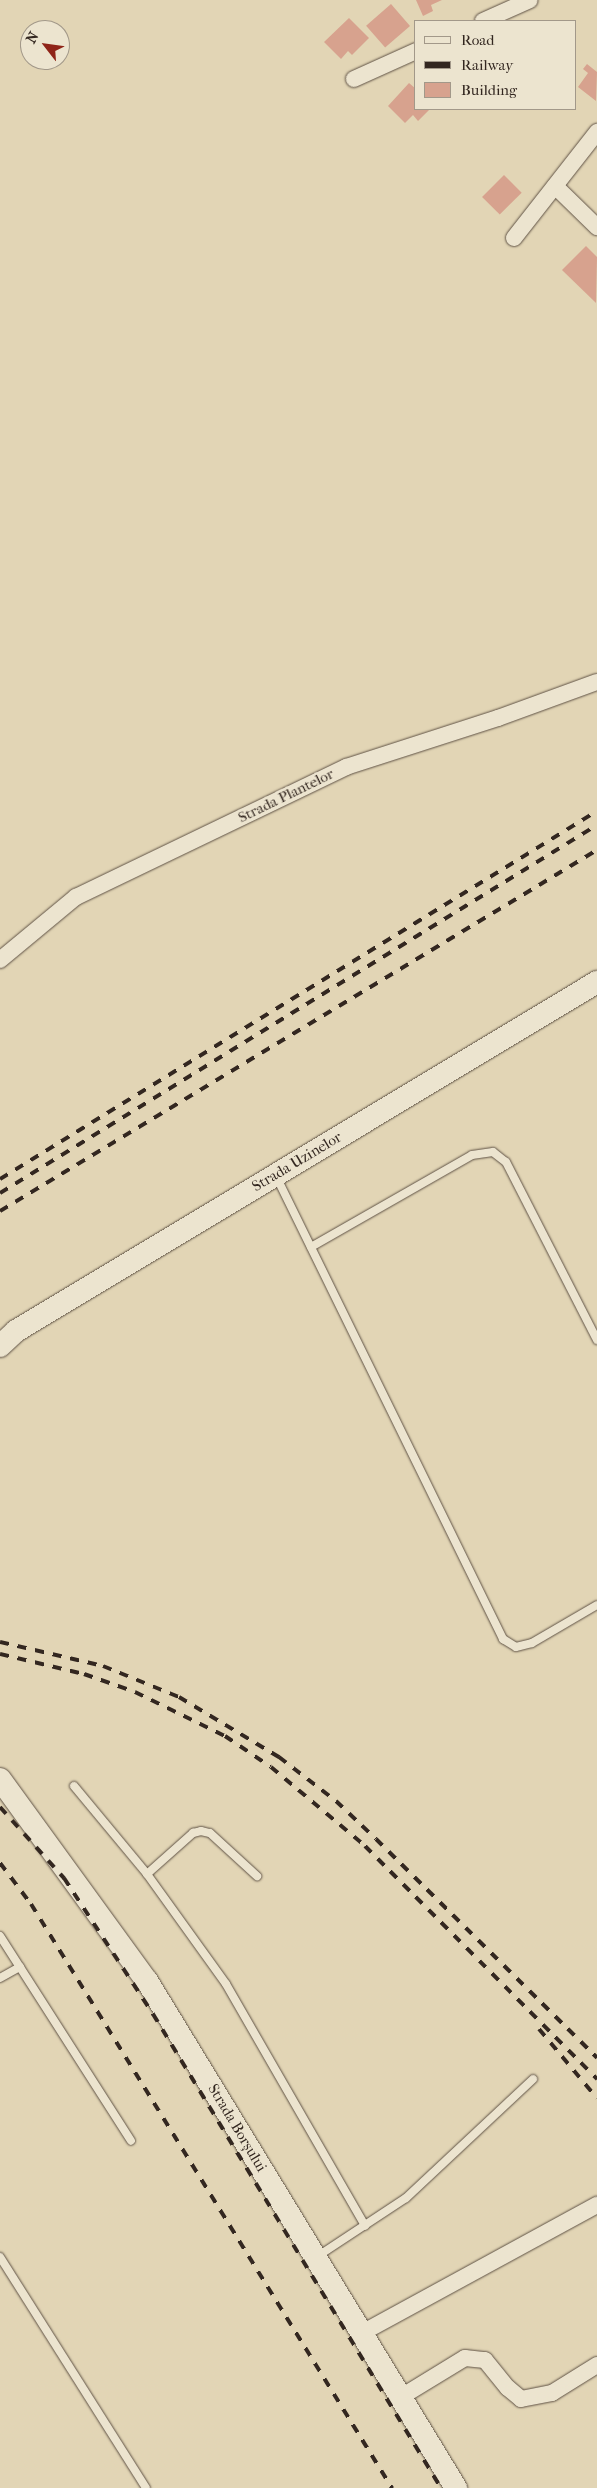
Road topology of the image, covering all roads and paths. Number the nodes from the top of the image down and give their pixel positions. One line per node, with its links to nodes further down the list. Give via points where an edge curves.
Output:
1 (530, 0): 2 (street)
2 (485, 20)
3 (414, 52): 4 (street)
4 (354, 79)
5 (597, 132): 6 (street)
6 (555, 186): 7 (street); 8 (street)
7 (597, 227)
8 (514, 238)
9 (597, 682): 10 (street, Strada Plantelor, via 346,767 76,897)
10 (0, 960)
11 (597, 982): 12 (street, Strada Uzinelor)
12 (275, 1175): 13 (lane); 15 (street, Strada Uzinelor, via 16,1331)
13 (311, 1247): 14 (lane, via 472,1155 493,1152 506,1162); 16 (lane, via 502,1639 516,1647 532,1643)
14 (597, 1340)
15 (0, 1346)
16 (597, 1605)
17 (0, 1779): 29 (street, Strada Borșului, via 147,1981)
18 (74, 1786): 19 (lane)
19 (147, 1874): 20 (lane, via 193,1833 201,1831 210,1833); 27 (lane, via 226,1984)
20 (257, 1876)
21 (0, 1936): 22 (lane)
22 (20, 1967): 23 (lane); 25 (lane)
23 (0, 1978)
24 (533, 2079): 27 (lane, via 406,2198)
25 (131, 2141)
26 (597, 2205): 30 (street)
27 (365, 2226): 29 (lane)
28 (0, 2257): 33 (lane)
29 (316, 2258): 30 (street, Strada Borșului)
30 (362, 2334): 32 (street, Strada Borșului)
31 (597, 2364): 32 (street, via 552,2393 521,2399 485,2360 465,2358)
32 (401, 2397): 34 (street, Strada Borșului)
33 (146, 2488)
34 (456, 2488)

